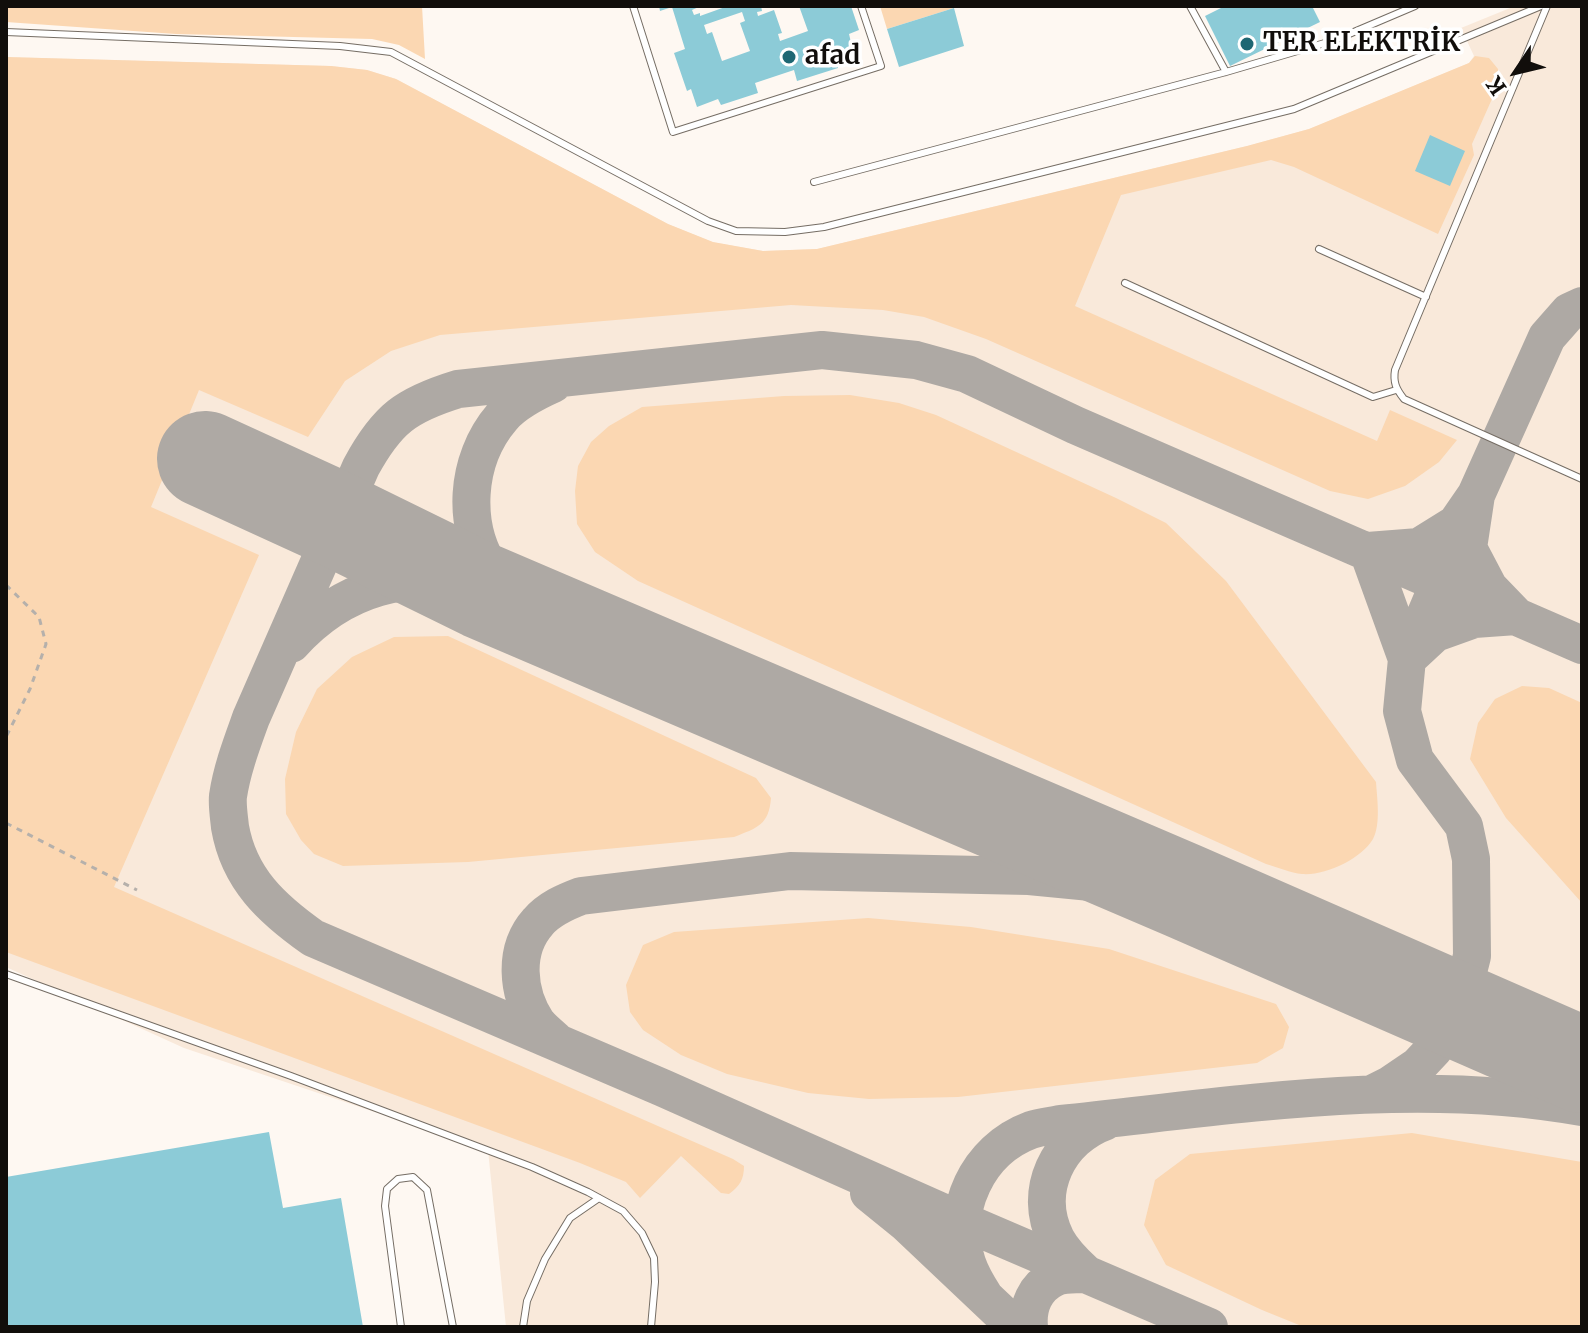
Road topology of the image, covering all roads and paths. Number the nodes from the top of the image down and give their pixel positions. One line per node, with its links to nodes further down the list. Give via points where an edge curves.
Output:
1 (633, 6): 2 (lane, via 673,132 881,66)
2 (861, 6)
3 (1201, 6): 6 (lane)
4 (1415, 6): 8 (lane, via 1335,40)
5 (1544, 6): 7 (lane, via 1294,109 824,227 785,232 736,231 708,221 391,52); 12 (lane)
6 (1192, 8): 8 (lane)
7 (6, 32)
8 (1226, 72): 9 (lane)
9 (814, 182)
10 (1319, 249): 12 (lane)
11 (1125, 283): 13 (lane, via 1373,397)
12 (1426, 297): 13 (lane, via 1395,370)
13 (1396, 390): 14 (lane, via 1404,399)
14 (1582, 479)
15 (6, 585): 16 (path, via 39,617 46,644)
16 (6, 737)
17 (6, 823): 18 (path)
18 (137, 890)
19 (6, 974): 20 (lane, via 319,1086)
20 (599, 1198): 23 (lane, via 570,1218 545,1259 527,1301); 24 (lane, via 623,1211 654,1258)
21 (401, 1327): 22 (lane, via 385,1206 387,1189 398,1179 413,1177 427,1190)
22 (453, 1327)
23 (523, 1327)
24 (651, 1327)

